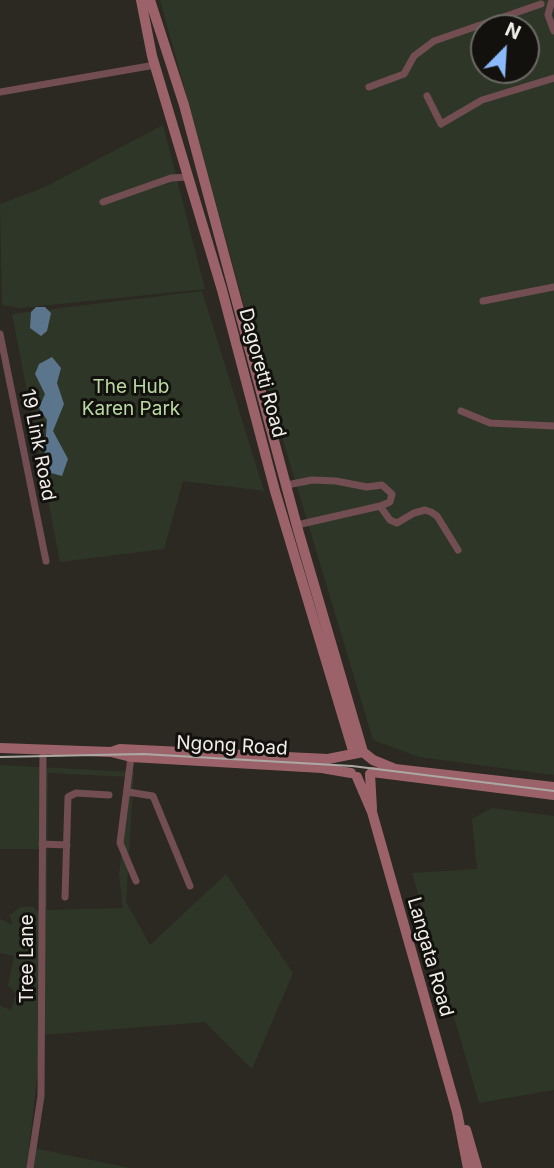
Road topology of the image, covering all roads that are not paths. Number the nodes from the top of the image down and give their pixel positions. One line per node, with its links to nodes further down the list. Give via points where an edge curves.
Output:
1 (141, 0): 8 (main road, Dagoretti Road)
2 (150, 0): 7 (main road, Dagoretti Road)
3 (551, 0): 5 (street)
4 (539, 2): 5 (street); 10 (street, via 435,41 414,55 404,74)
5 (549, 12): 6 (street)
6 (554, 31)
7 (171, 60): 8 (main road, via 162,54); 20 (main road, Dagoretti Road)
8 (155, 64): 11 (street); 13 (main road, Dagoretti Road)
9 (554, 78): 12 (street, via 482,100 441,124)
10 (369, 87)
11 (0, 92)
12 (427, 96)
13 (189, 177): 14 (street, via 171,178); 28 (main road, Dagoretti Road, via 275,491)
14 (103, 202)
15 (554, 287): 16 (street)
16 (483, 301)
17 (0, 334): 24 (street, 19 Link Road)
18 (461, 411): 19 (street, via 490,423)
19 (554, 426)
20 (287, 485): 21 (street, via 312,480 382,485 392,494 390,502); 22 (main road, Dagoretti Road)
21 (380, 506): 22 (street); 23 (street, via 397,523 414,513 431,512)
22 (297, 525): 28 (main road, Dagoretti Road)
23 (458, 550)
24 (46, 561)
25 (0, 748): 26 (main road, Ngong Road)
26 (43, 750): 27 (main road, Ngong Road); 37 (street, Tree Lane)
27 (111, 752): 29 (main road, Ngong Road); 30 (main road, Ngong Road, via 120,749)
28 (356, 754): 30 (main road, Ngong Road, via 328,759); 31 (main road); 32 (main road, via 348,765)
29 (131, 757): 30 (main road, Ngong Road); 34 (street)
30 (195, 758): 32 (main road, Ngong Road, via 322,768)
31 (372, 769): 32 (main road); 33 (main road); 36 (main road)
32 (354, 775): 36 (main road)
33 (553, 788)
34 (128, 792): 39 (street, via 120,843); 40 (street, via 153,796)
35 (109, 795): 38 (street, via 76,793 68,797)
36 (372, 812): 42 (main road, Langata Road)
37 (42, 844): 38 (street); 43 (street, Tree Lane, via 41,1096)
38 (67, 845): 41 (street)
39 (136, 881)
40 (190, 886)
41 (65, 897)
42 (457, 1112): 44 (main road, Langata Road); 45 (main road, Langata Road)
43 (30, 1168)
44 (468, 1168)
45 (477, 1168)

